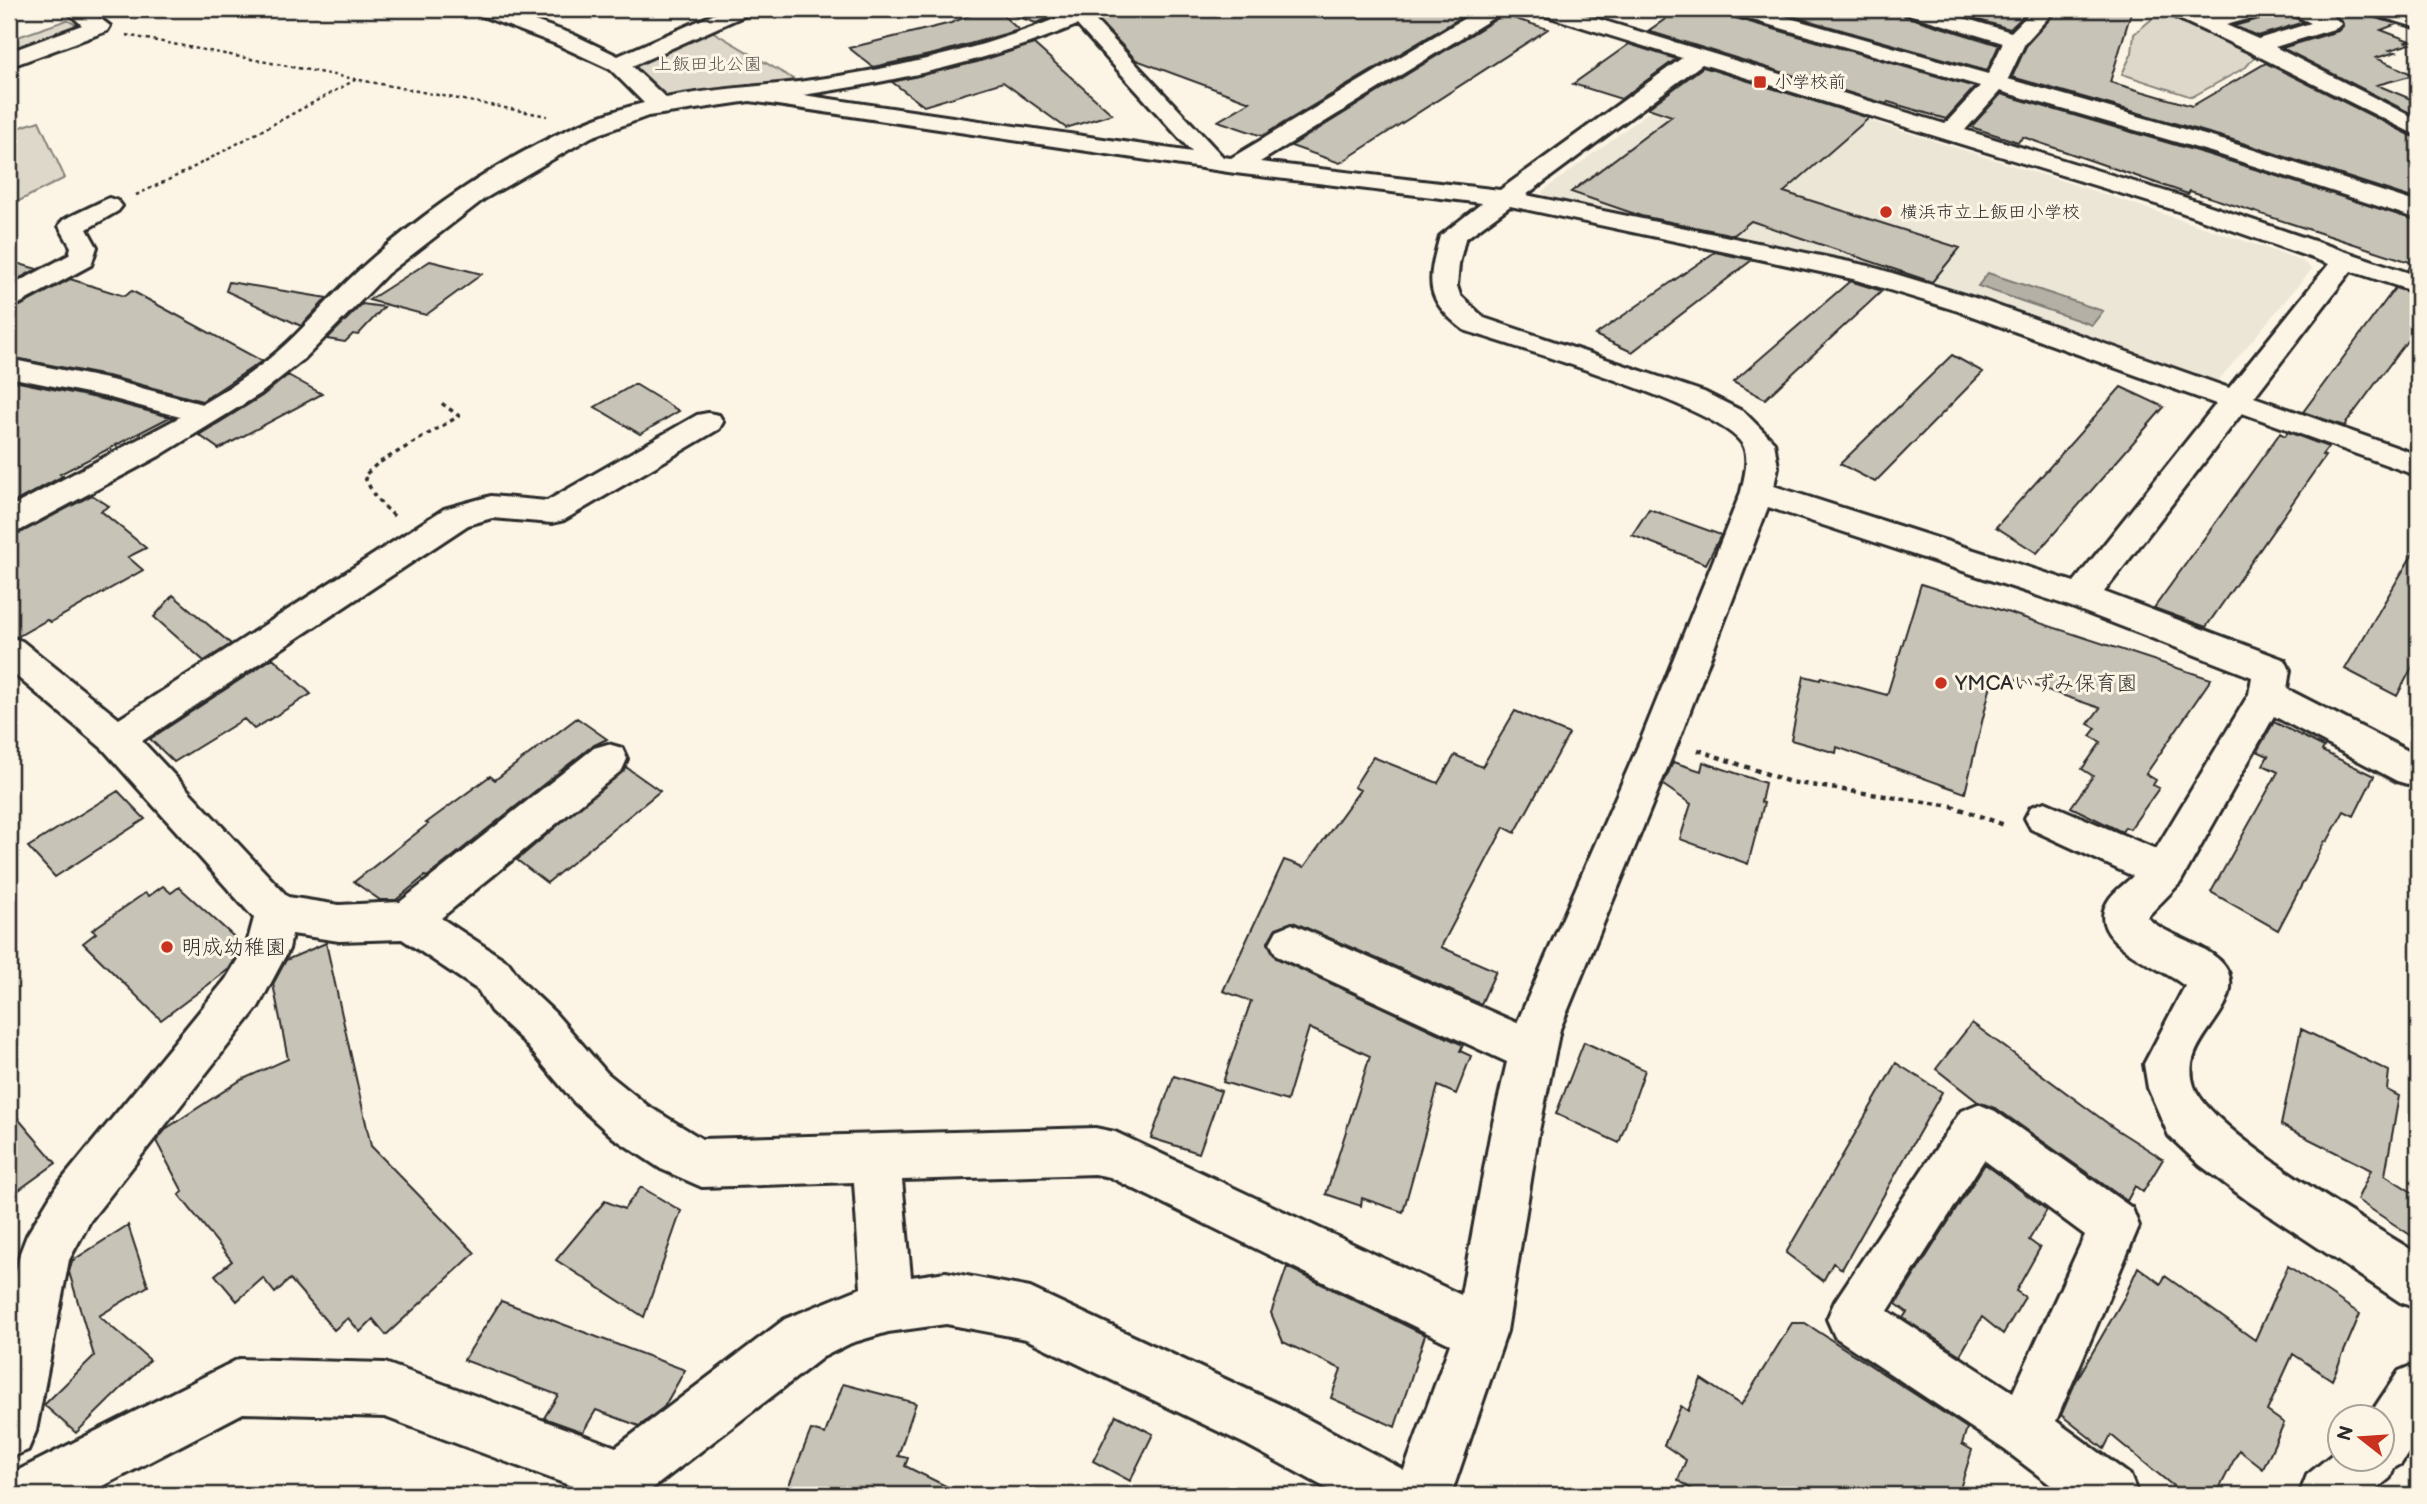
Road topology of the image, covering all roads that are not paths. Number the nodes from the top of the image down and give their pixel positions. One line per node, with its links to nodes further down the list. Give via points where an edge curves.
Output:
1 (481, 9): 18 (street)
2 (743, 9): 23 (street)
3 (1494, 9): 29 (street)
4 (1544, 9): 21 (street)
5 (1736, 9): 24 (street)
6 (1912, 9): 14 (street)
7 (2046, 9): 19 (street)
8 (2174, 9): 17 (street)
9 (2262, 9): 17 (street)
10 (2297, 9): 20 (street, via 2330,24)
11 (2376, 9): 16 (street)
12 (1083, 11): 25 (street, via 933,63 831,84); 29 (street)
13 (549, 14): 18 (street)
14 (1962, 15): 19 (street)
15 (98, 18): 22 (street)
16 (2418, 22)
17 (2209, 23): 20 (street)
18 (526, 24): 23 (street)
19 (2015, 40): 24 (street)
20 (2256, 46): 27 (street)
21 (1699, 56): 28 (street); 30 (street)
22 (9, 60)
23 (618, 64): 26 (street)
24 (1995, 83): 28 (street); 32 (street)
25 (751, 94): 26 (street); 29 (street)
26 (659, 105): 38 (street, via 597,125 444,212 375,270 283,362)
27 (2418, 129)
28 (1950, 133): 33 (street)
29 (1225, 164): 30 (street)
30 (1507, 198): 37 (street, via 1859,272 1968,305); 41 (street, via 1453,236 1442,280 1452,308 1474,324 1693,398 1733,419 1758,442 1762,467)
31 (109, 206): 35 (street, via 72,226 84,247 82,260)
32 (2418, 211)
33 (2346, 260): 34 (street); 37 (street)
34 (2418, 285)
35 (9, 298)
36 (9, 368): 38 (street)
37 (2235, 400): 40 (street); 43 (street)
38 (207, 415): 42 (street)
39 (708, 422): 46 (street, via 552,512 491,507 456,517)
40 (2418, 466)
41 (1757, 492): 43 (street); 54 (street, via 1661,737 1537,1029)
42 (9, 522)
43 (2081, 597): 45 (street, via 2272,670)
44 (9, 650): 46 (street)
45 (2267, 695): 48 (street); 50 (street)
46 (117, 738): 51 (street)
47 (608, 759): 52 (street)
48 (2411, 770)
49 (2045, 818): 50 (street)
50 (2165, 871): 56 (street, via 2125,911 2127,926 2138,937 2189,963 2208,979 2205,996 2167,1064 2171,1088 2186,1120 2256,1177)
51 (276, 914): 52 (street, via 339,923); 62 (street, via 267,949 242,993 73,1204 45,1253)
52 (409, 920): 55 (street, via 493,976 591,1088 678,1153 702,1163)
53 (1292, 943): 54 (street)
54 (1532, 1051): 58 (street)
55 (876, 1159): 57 (street); 58 (street, via 1095,1151 1115,1155)
56 (2418, 1283)
57 (888, 1306): 64 (street, via 844,1319 804,1339); 66 (street, via 946,1298 1030,1314 1266,1426)
58 (1481, 1331): 67 (street)
59 (2418, 1390): 60 (street)
60 (2396, 1424)
61 (2024, 1430): 61 (street, via 1853,1319 1978,1127 2114,1226); 68 (street)
62 (9, 1432)
63 (2354, 1472): 69 (street)
64 (627, 1486): 65 (street, via 385,1390 239,1386)
65 (29, 1495)
66 (1395, 1495)
67 (1423, 1495)
68 (2110, 1495)
69 (2327, 1495)

